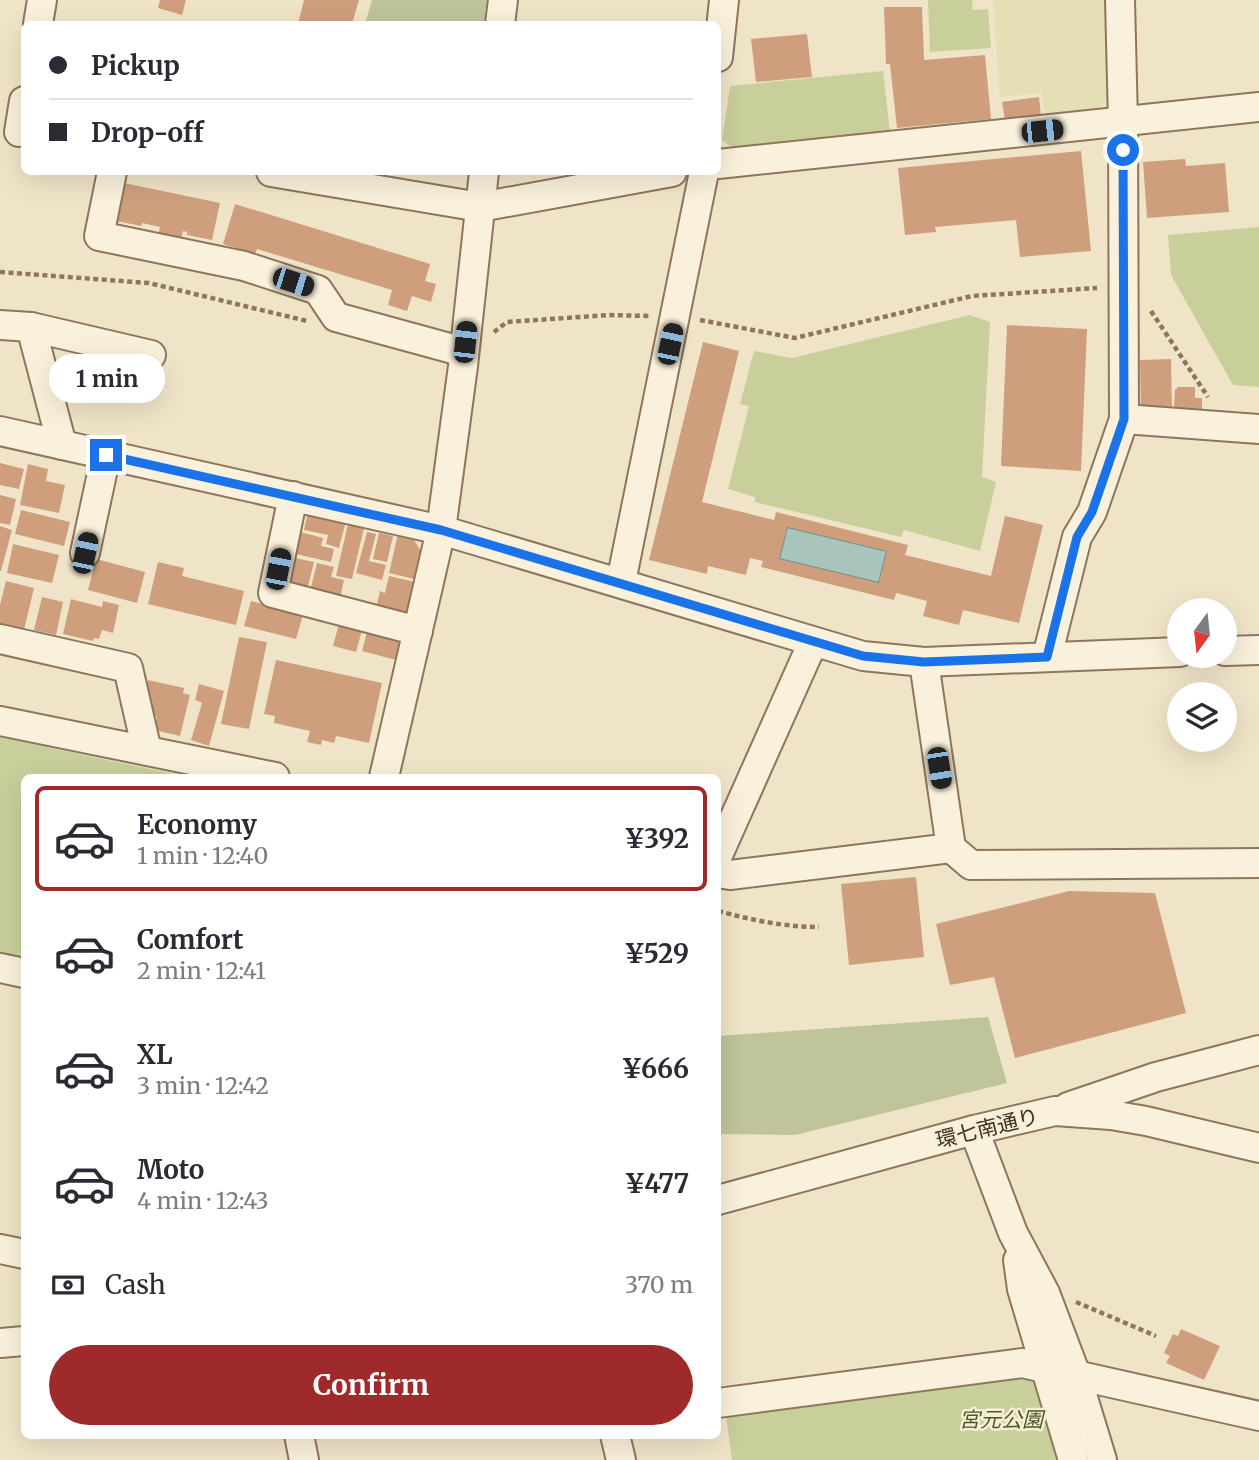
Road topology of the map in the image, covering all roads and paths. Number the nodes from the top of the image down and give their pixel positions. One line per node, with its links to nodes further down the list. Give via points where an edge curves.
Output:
1 (42, 0): 5 (street)
2 (503, 0): 6 (street)
3 (724, 0): 7 (street)
4 (1120, 0): 10 (street)
5 (38, 21)
6 (500, 21)
7 (721, 28)
8 (1259, 107): 10 (street)
9 (21, 110): 11 (street)
10 (1123, 122): 12 (street); 20 (street)
11 (14, 132)
12 (721, 164)
13 (111, 175): 25 (street, via 99,236 256,270 318,290 336,317)
14 (289, 175): 18 (street)
15 (484, 175): 18 (street)
16 (656, 175): 18 (street)
17 (703, 175): 21 (street)
18 (480, 207): 25 (street)
19 (0, 272): 23 (path, via 149,283)
20 (1123, 288): 21 (path, via 972,296 795,338); 27 (street); 28 (path, via 1139,293)
21 (676, 317): 25 (path, via 507,322 481,342); 36 (street)
22 (0, 324): 24 (street)
23 (319, 324)
24 (31, 327): 26 (street); 31 (street)
25 (465, 347): 34 (street)
26 (151, 355)
27 (1124, 419): 28 (street); 43 (street, via 1092,512 1077,537)
28 (1224, 426): 29 (street)
29 (1259, 429)
30 (0, 431): 31 (street)
31 (62, 445): 32 (street)
32 (106, 455): 33 (street); 35 (street)
33 (293, 496): 34 (street); 37 (street, via 273,593)
34 (441, 530): 36 (street); 37 (street)
35 (85, 553)
36 (621, 582): 39 (street)
37 (418, 631): 48 (street)
38 (0, 639): 46 (street, via 128,668)
39 (813, 642): 44 (street, via 863,656); 49 (street)
40 (1259, 650): 41 (street)
41 (1237, 651)
42 (1167, 652): 43 (street)
43 (1047, 657): 44 (street)
44 (924, 662): 50 (street)
45 (0, 721): 46 (street)
46 (147, 751): 47 (street)
47 (260, 774)
48 (385, 774)
49 (721, 848)
50 (951, 848): 51 (street, via 971,865); 52 (street)
51 (1259, 863)
52 (721, 874)
53 (721, 912): 54 (path, via 792,927)
54 (820, 928)
55 (0, 968): 56 (street)
56 (21, 972)
57 (1259, 1049): 58 (street)
58 (1055, 1111): 59 (street, 環七南通り); 60 (street, 環七南通り, via 1146,1121)
59 (974, 1130): 61 (street, 環七南通り); 62 (street)
60 (1259, 1148)
61 (721, 1199)
62 (1013, 1233): 65 (street); 69 (street, via 1022,1289)
63 (0, 1249): 64 (street)
64 (21, 1253)
65 (1042, 1287): 66 (path); 70 (street)
66 (1156, 1336)
67 (21, 1341): 68 (street)
68 (0, 1343)
69 (1045, 1368): 70 (street); 71 (street, via 1022,1363); 77 (street)
70 (1076, 1375): 72 (street); 78 (street)
71 (721, 1403)
72 (1259, 1416)
73 (300, 1439): 75 (street)
74 (616, 1439): 76 (street)
75 (304, 1460)
76 (621, 1460)
77 (1073, 1460)
78 (1102, 1460)

